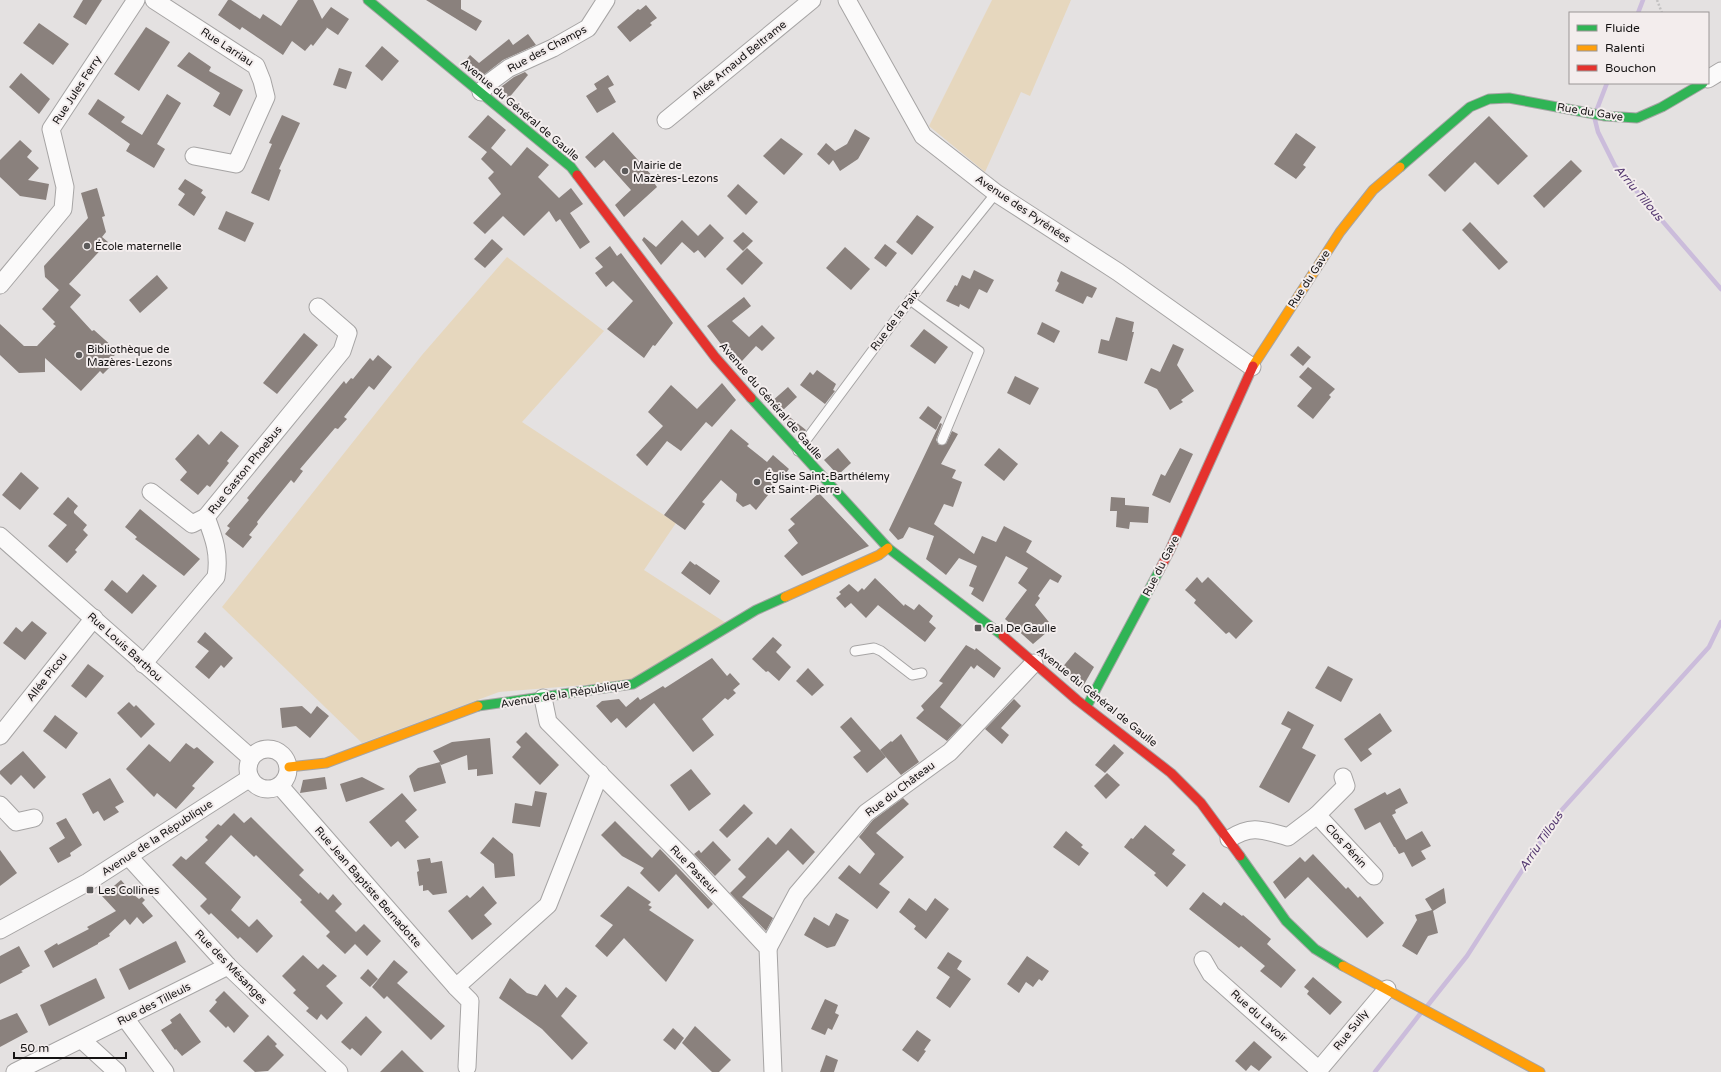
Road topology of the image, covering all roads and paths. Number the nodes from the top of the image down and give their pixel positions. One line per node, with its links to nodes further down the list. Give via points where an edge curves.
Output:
1 (136, 0): 16 (street, Rue Jules Ferry, via 51,129 65,187 63,209)
2 (154, 0): 14 (street, Rue Larriau, via 256,66 262,81 266,97 236,164)
3 (368, 0): 12 (main road, Avenue du Général de Gaulle)
4 (606, 0): 12 (street, Rue des Champs, via 588,28 553,48 509,68)
5 (812, 0): 13 (street, Allée Arnaud Beltrame)
6 (847, 0): 15 (street, Avenue des Pyrénées, via 923,136)
7 (1657, 0): 8 (path)
8 (1662, 12)
9 (1721, 71): 10 (street)
10 (1709, 79)
11 (1700, 84): 19 (main road, Rue du Gave, via 1662,107 1637,118 1605,116 1509,98 1489,99 1470,107 1373,190 1340,232)
12 (481, 92): 21 (main road, Avenue du Général de Gaulle, via 571,167 715,357)
13 (666, 120)
14 (194, 156)
15 (996, 193): 17 (lane, Rue de la Paix); 19 (street, Avenue des Pyrénées, via 1118,272)
16 (0, 285)
17 (910, 300): 20 (lane, via 979,351); 21 (lane, Rue de la Paix)
18 (318, 307): 23 (street, Rue Gaston Phoebus, via 348,333 342,351)
19 (1252, 367): 32 (main road, Rue du Gave, via 1170,550)
20 (942, 440)
21 (798, 451): 25 (main road, Avenue du Général de Gaulle)
22 (152, 492): 23 (street, via 192,524)
23 (206, 517): 29 (street, Rue Gaston Phoebus, via 215,540 218,562 216,577)
24 (0, 536): 26 (street, Rue Louis Barthou)
25 (888, 548): 28 (main road, Avenue du Général de Gaulle, via 970,609); 31 (main road, Avenue de la République, via 879,555 756,610 633,684)
26 (94, 618): 29 (street, Rue Louis Barthou); 33 (street, Allée Picou)
27 (855, 651): 30 (lane, via 874,648 912,675)
28 (1034, 663): 32 (main road, Avenue du Général de Gaulle); 47 (street, Rue du Château, via 950,752 866,813 797,894)
29 (143, 664): 34 (street, Rue Louis Barthou)
30 (922, 673)
31 (543, 698): 35 (main road, Avenue de la République, via 479,706 326,763); 36 (street, Rue Pasteur, via 548,722)
32 (1087, 706): 43 (main road, Avenue du Général de Gaulle, via 1171,773 1201,804)
33 (0, 736)
34 (251, 758): 35 (street, via 261,750 273,749 284,756); 38 (street, via 248,765)
35 (289, 767): 39 (street, via 287,778)
36 (600, 773): 47 (street, Rue Pasteur); 50 (street, via 548,906)
37 (1343, 777): 41 (street, Clos Pénin, via 1346,786)
38 (250, 778): 39 (street, via 266,790); 44 (street, Avenue de la République)
39 (280, 786): 50 (street, Rue Jean Baptiste Bernadotte)
40 (0, 805): 42 (street, via 16,822)
41 (1317, 815): 43 (street, Clos Pénin, via 1288,837 1256,828 1238,833); 45 (street, Clos Pénin)
42 (34, 818)
43 (1229, 839): 51 (main road, Avenue du Général de Gaulle, via 1262,890 1286,921 1315,949)
44 (129, 857): 46 (street, Avenue de la République); 49 (street, Rue des Mésanges)
45 (1374, 876)
46 (0, 930)
47 (768, 948): 60 (street)
48 (1203, 960): 55 (street, Rue du Lavoir, via 1211,974)
49 (228, 966): 52 (street, Rue des Tilleuls); 59 (street, Rue des Mésanges)
50 (456, 987): 54 (street, Rue Jean Baptiste Bernadotte, via 470,1001)
51 (1387, 990): 55 (street, Rue Sully); 61 (main road, Avenue du Général de Gaulle)
52 (125, 1018): 53 (street, Rue des Tilleuls); 58 (street)
53 (82, 1040): 56 (street, Rue des Tilleuls); 57 (street)
54 (467, 1067)
55 (1318, 1071)
56 (15, 1072)
57 (117, 1072)
58 (165, 1072)
59 (339, 1072)
60 (773, 1072)
61 (1540, 1072)

